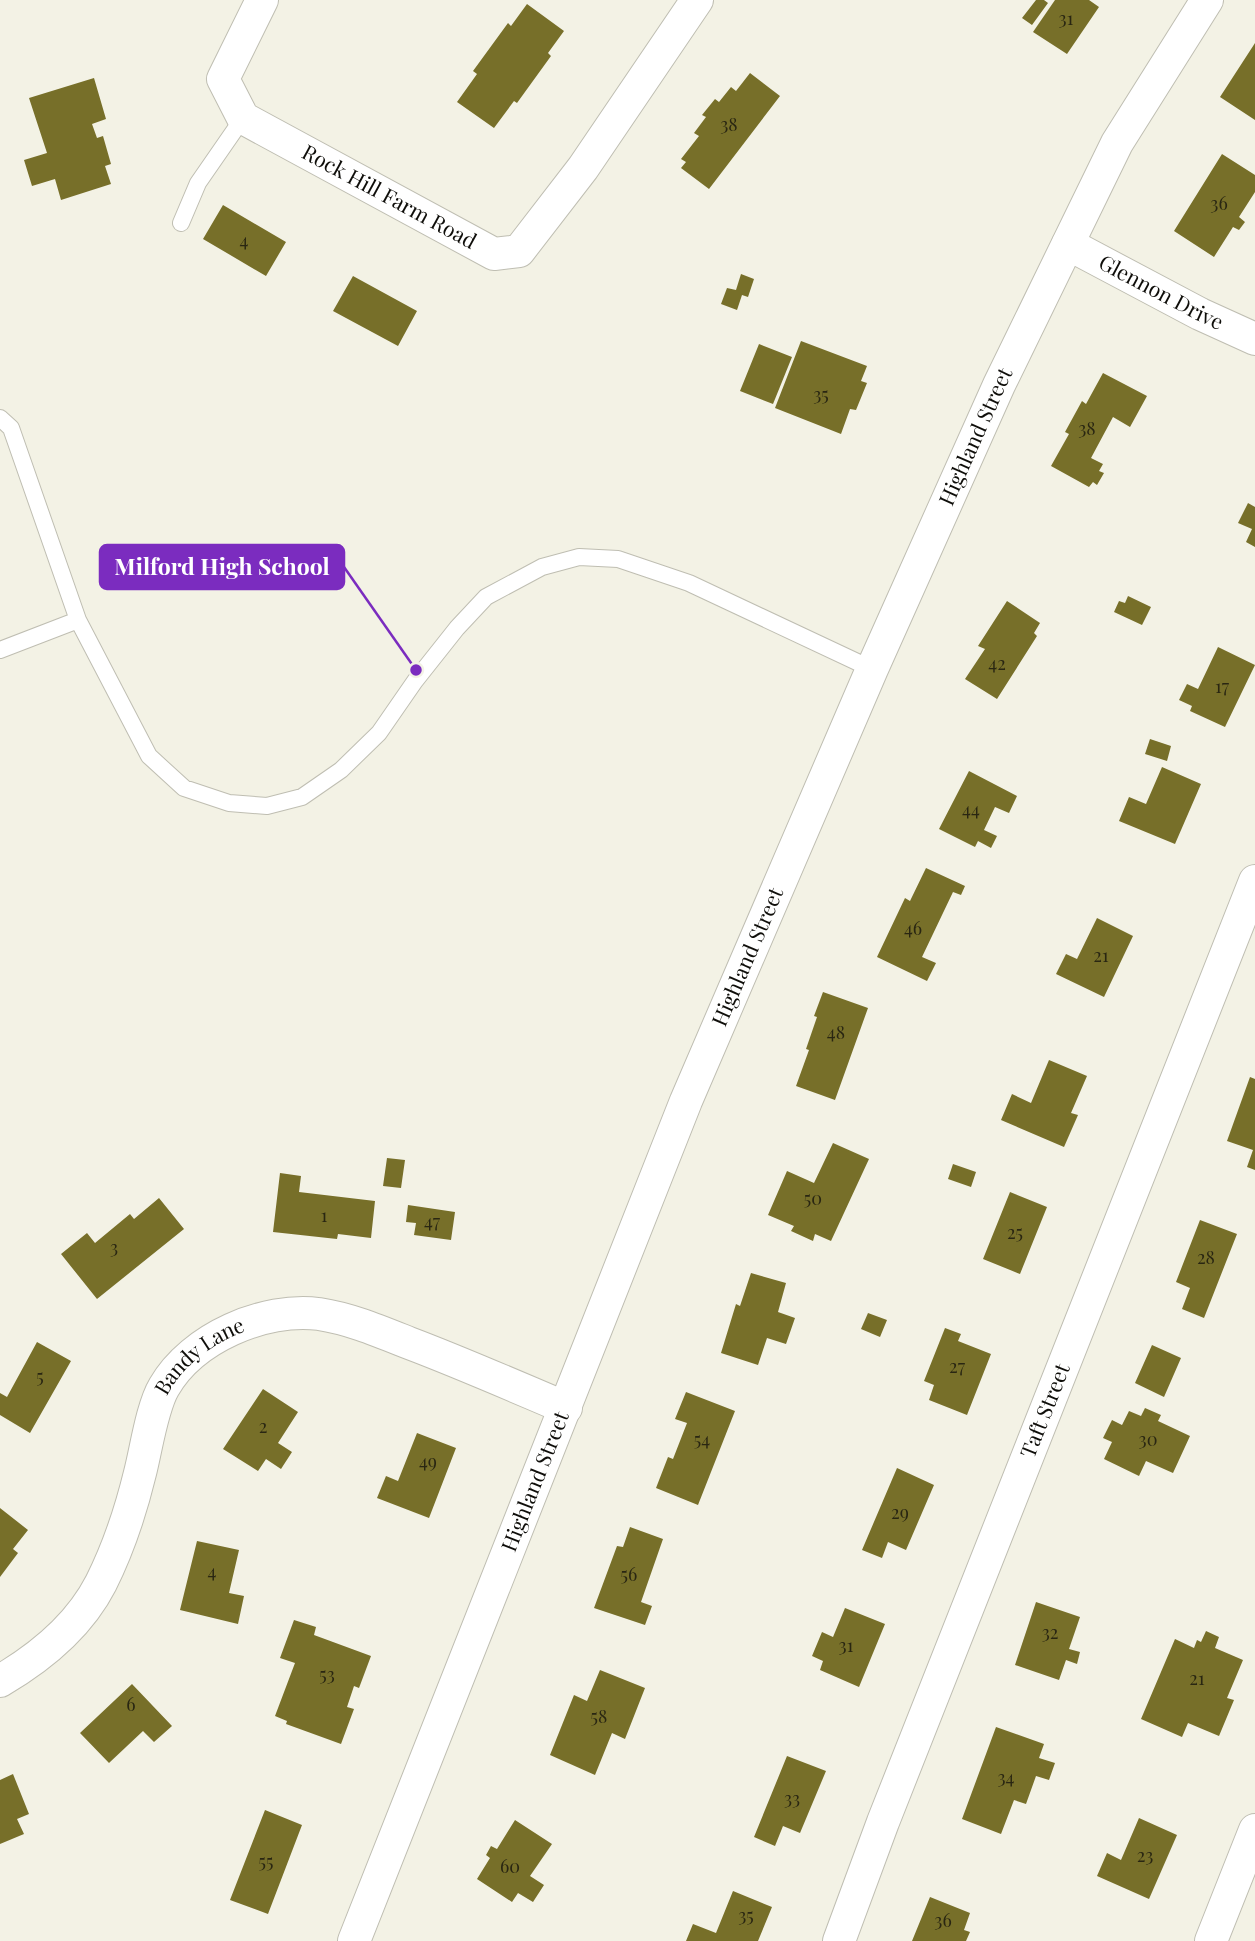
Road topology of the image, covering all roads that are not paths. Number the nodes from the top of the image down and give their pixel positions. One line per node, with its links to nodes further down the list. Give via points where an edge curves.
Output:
1 (262, 0): 4 (street, via 223,79)
2 (697, 0): 4 (street, Rock Hill Farm Road, via 611,128 519,251 494,254)
3 (1207, 0): 6 (street, Highland Street, via 1117,142)
4 (243, 118): 5 (lane, via 198,183)
5 (181, 223)
6 (1068, 244): 7 (street, Glennon Drive); 11 (street, Highland Street, via 994,396)
7 (1255, 339)
8 (0, 418): 9 (lane, via 11,428)
9 (78, 620): 10 (lane); 11 (lane, via 149,756 184,788 229,803 268,806 302,797 341,771 379,733 415,681 486,597 542,567 579,557 618,559 689,583)
10 (0, 650)
11 (872, 669): 13 (street, Highland Street, via 686,1101)
12 (1255, 881): 17 (street, Taft Street)
13 (566, 1408): 14 (street, Bandy Lane, via 354,1322 285,1313 249,1321 188,1357 163,1387 129,1512 101,1583 81,1615 54,1644); 16 (street, Highland Street)
14 (0, 1681)
15 (1255, 1830): 18 (street)
16 (354, 1941)
17 (839, 1941)
18 (1211, 1941)

